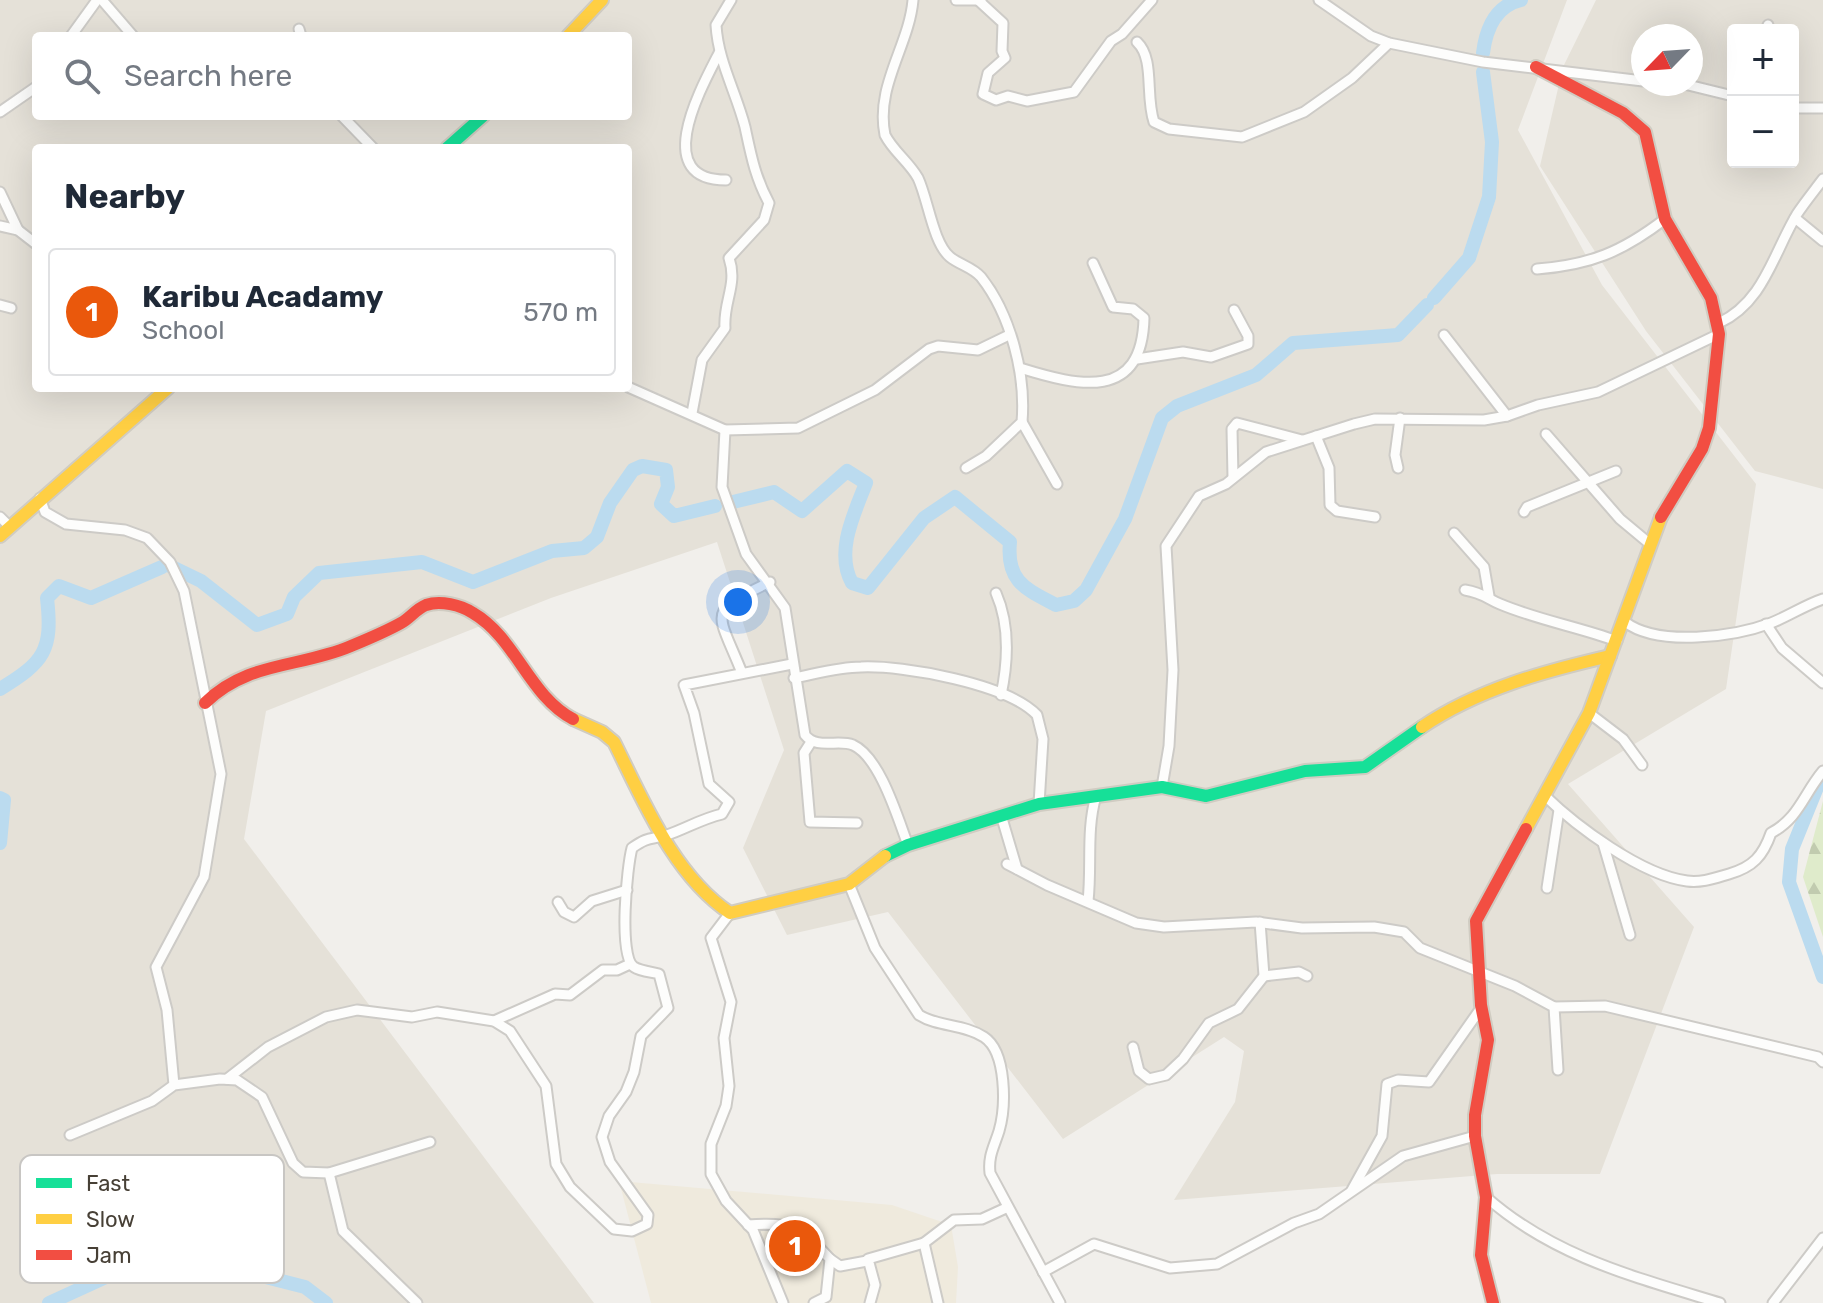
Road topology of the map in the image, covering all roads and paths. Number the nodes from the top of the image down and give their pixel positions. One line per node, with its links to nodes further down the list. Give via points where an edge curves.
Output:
1 (100, 0): 9 (street); 10 (street)
2 (602, 0): 11 (street)
3 (731, 0): 14 (street, via 716,25)
4 (913, 0): 42 (street, via 887,82 885,135 917,175 950,257 980,276)
5 (956, 0): 6 (street)
6 (980, 0): 7 (street, via 1003,23 1005,58 988,73 983,94 1027,101 1074,92 1111,41)
7 (1152, 0)
8 (1319, 0): 13 (street)
9 (74, 32)
10 (129, 32)
11 (572, 32)
12 (1137, 42): 13 (street, via 1149,62 1147,92 1154,122 1231,138 1304,112)
13 (1389, 43): 15 (street)
14 (719, 53): 28 (street, via 696,97 685,148 692,168 703,177); 48 (street, via 745,127 754,173 769,203 764,220 729,258 735,275 725,328 702,360)
15 (1536, 67): 16 (street); 31 (street, via 1623,113 1645,132)
16 (1631, 79)
17 (1703, 89): 19 (street)
18 (32, 90): 22 (street)
19 (1727, 95)
20 (1799, 108): 21 (street)
21 (1823, 108)
22 (0, 112)
23 (346, 120): 25 (street)
24 (478, 120): 26 (street)
25 (369, 144)
26 (452, 144)
27 (1823, 179): 30 (street)
28 (726, 180)
29 (0, 192): 33 (street)
30 (1795, 218): 35 (street); 41 (street, via 1759,288)
31 (1665, 219): 37 (street, via 1624,248 1580,266); 41 (street, via 1711,298)
32 (0, 226): 33 (street)
33 (18, 230): 34 (street)
34 (32, 241)
35 (1823, 241)
36 (1093, 263): 44 (street, via 1113,307 1133,309 1144,318)
37 (1537, 269)
38 (0, 305): 39 (street)
39 (11, 308)
40 (1234, 310): 44 (street, via 1248,344 1211,357 1183,352)
41 (1719, 328): 49 (street, via 1598,392); 67 (street, via 1709,428)
42 (1009, 335): 45 (street); 52 (street, via 978,350 929,349 875,390 804,427)
43 (1444, 335): 49 (street)
44 (1137, 359): 45 (street, via 1111,380 1095,385)
45 (1020, 368): 51 (street)
46 (632, 389): 48 (street)
47 (163, 392): 62 (street)
48 (692, 413): 52 (street)
49 (1507, 416): 50 (street)
50 (1400, 418): 54 (street, via 1375,419); 57 (street)
51 (1022, 422): 56 (street); 60 (street)
52 (725, 430): 68 (street, via 722,487 746,554)
53 (1546, 434): 61 (street)
54 (1316, 436): 55 (street); 64 (street, via 1329,468 1330,505)
55 (1302, 440): 59 (street, via 1256,457); 59 (street, via 1237,423 1232,429)
56 (966, 468)
57 (1398, 468)
58 (1616, 471): 61 (street)
59 (1233, 478): 87 (street, via 1199,496 1166,546 1173,670)
60 (1057, 484)
61 (1589, 484): 63 (street); 67 (street)
62 (40, 498): 65 (street); 82 (street, via 52,518 147,538 170,562 179,576 205,680)
63 (1524, 512)
64 (1375, 517)
65 (3, 527)
66 (1454, 533): 71 (street, via 1484,567)
67 (1650, 544): 73 (street)
68 (770, 582): 77 (street, via 785,608); 78 (street, via 722,609)
69 (1465, 590): 71 (street)
70 (996, 593): 81 (street, via 1008,666)
71 (1489, 596): 75 (street)
72 (1823, 599): 74 (street)
73 (1625, 622): 74 (street, via 1647,635 1670,639); 75 (street)
74 (1766, 624): 80 (street, via 1782,648)
75 (1617, 641): 76 (street)
76 (1610, 656): 83 (street); 87 (street, via 1538,672 1443,713 1365,767 1305,771 1206,796)
77 (792, 664): 78 (street); 79 (street)
78 (742, 673): 94 (street, via 684,685 709,784 729,802 722,814)
79 (794, 678): 81 (street, via 860,666 947,675); 84 (street, via 805,735)
80 (1823, 683)
81 (1001, 695): 90 (street, via 1037,715 1043,739)
82 (205, 703): 94 (street, via 244,674 291,658 342,650 396,626 425,605 454,607 490,627 562,713 606,733); 116 (street, via 221,764 204,877 156,967 167,1010)
83 (1589, 713): 85 (street, via 1623,739); 88 (street)
84 (811, 742): 93 (street, via 804,753 810,822); 96 (street, via 851,744 869,759)
85 (1642, 765)
86 (1823, 771): 95 (street, via 1791,822 1771,833 1764,853 1746,869 1703,882 1684,881)
87 (1162, 787): 89 (street)
88 (1544, 795): 91 (street); 106 (street, via 1479,913)
89 (1096, 796): 90 (street); 100 (street, via 1089,825)
90 (1039, 804): 92 (street)
91 (1559, 810): 95 (street); 98 (street)
92 (1001, 815): 96 (street); 100 (street, via 1012,866)
93 (857, 823)
94 (665, 836): 99 (street, via 649,836 632,848); 102 (street, via 711,903)
95 (1603, 843): 104 (street)
96 (908, 845): 97 (street, via 878,859)
97 (849, 884): 102 (street); 123 (street, via 875,948 919,1015 973,1031 993,1044 999,1056 1000,1128 989,1162)
98 (1547, 888)
99 (627, 890): 101 (street, via 592,901 574,917); 105 (street, via 625,943)
100 (1088, 901): 103 (street, via 1136,923 1164,927)
101 (558, 902)
102 (730, 913): 124 (street, via 711,938 731,1002 724,1038 729,1086 711,1144 711,1174)
103 (1260, 922): 106 (street, via 1404,932 1420,948); 107 (street)
104 (1630, 935)
105 (630, 964): 111 (street, via 603,970 570,995 555,994); 111 (street, via 659,974 668,1008 641,1036 630,1082 602,1137 610,1162 648,1215 647,1224 632,1231 614,1229 570,1187 556,1164 546,1086 510,1031)
106 (1478, 971): 109 (street); 110 (street)
107 (1264, 976): 108 (street); 112 (street, via 1238,1009 1209,1023 1166,1075 1149,1079 1139,1071)
108 (1307, 976)
109 (1554, 1007): 113 (street, via 1605,1006); 114 (street)
110 (1481, 1008): 118 (street, via 1488,1040); 122 (street, via 1429,1082 1387,1084 1382,1136)
111 (494, 1021): 115 (street, via 437,1012 412,1017 357,1010 326,1017 268,1047)
112 (1133, 1047)
113 (1823, 1062)
114 (1558, 1070)
115 (227, 1079): 116 (street); 120 (street, via 237,1080 266,1103 297,1169)
116 (174, 1085): 117 (street, via 152,1101)
117 (70, 1135)
118 (1475, 1136): 121 (street); 122 (street, via 1403,1156)
119 (430, 1142): 120 (street)
120 (329, 1173): 130 (street, via 343,1231)
121 (1486, 1197): 136 (street, via 1481,1255); 137 (street, via 1516,1224 1597,1266)
122 (1346, 1198): 129 (street, via 1217,1264 1170,1268 1094,1244)
123 (1006, 1208): 126 (street, via 982,1219 954,1220); 129 (street)
124 (748, 1225): 127 (street, via 778,1223 804,1230); 131 (street)
125 (1823, 1238): 138 (street)
126 (924, 1243): 128 (street); 134 (street)
127 (830, 1259): 128 (street, via 840,1266); 132 (street, via 826,1297)
128 (867, 1261): 133 (street, via 875,1285)
129 (1043, 1272): 135 (street)
130 (417, 1303)
131 (783, 1303)
132 (814, 1303)
133 (870, 1303)
134 (938, 1303)
135 (1060, 1303)
136 (1493, 1303)
137 (1720, 1303)
138 (1773, 1303)

